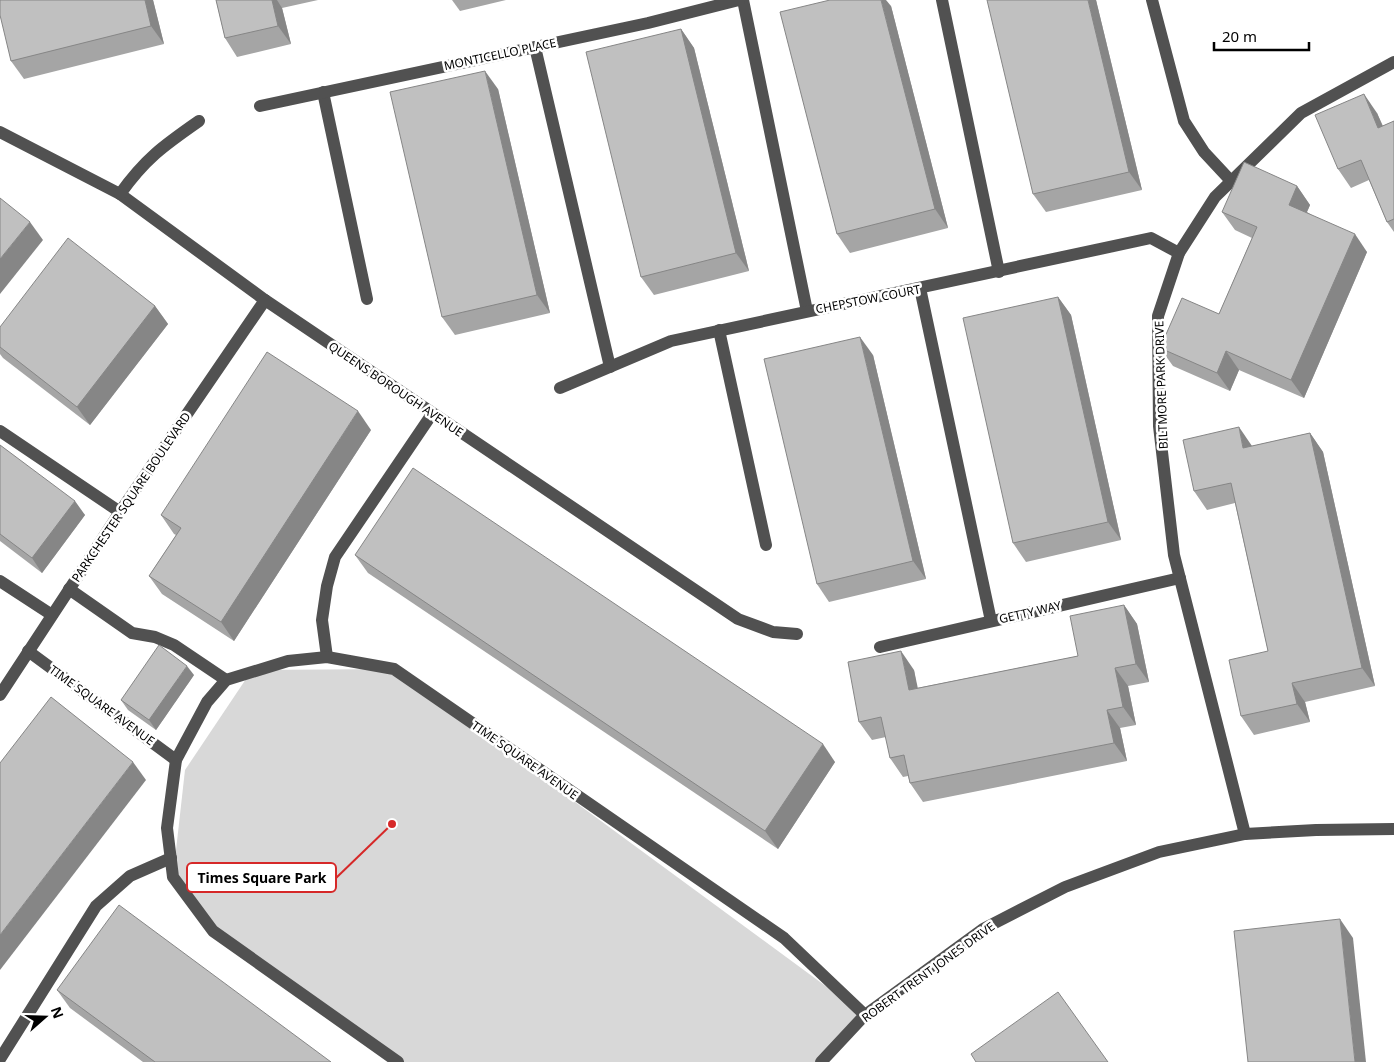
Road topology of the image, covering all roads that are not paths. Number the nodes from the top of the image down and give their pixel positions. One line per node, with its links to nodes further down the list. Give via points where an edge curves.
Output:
1 (741, 0): 4 (street, MONTICELLO PLACE); 17 (street)
2 (942, 0): 13 (street)
3 (1152, 0): 10 (street, via 1184,121 1204,152)
4 (535, 47): 6 (street, MONTICELLO PLACE); 19 (street)
5 (1394, 62): 10 (street, BILTMORE PARK DRIVE, via 1301,113)
6 (324, 92): 7 (street, MONTICELLO PLACE); 15 (street)
7 (260, 106)
8 (199, 122): 11 (street, via 159,148)
9 (0, 132): 11 (street, QUEENS BOROUGH AVENUE)
10 (1231, 181): 12 (street, BILTMORE PARK DRIVE, via 1215,196)
11 (120, 194): 16 (street, QUEENS BOROUGH AVENUE)
12 (1179, 253): 13 (street, CHEPSTOW COURT, via 1151,238); 25 (street, BILTMORE PARK DRIVE, via 1158,316 1160,426 1174,555)
13 (999, 272): 14 (street, CHEPSTOW COURT)
14 (920, 288): 17 (street, CHEPSTOW COURT); 29 (street)
15 (367, 299)
16 (265, 300): 21 (street, QUEENS BOROUGH AVENUE); 23 (street, PARKCHESTER SQUARE BOULEVARD)
17 (807, 311): 18 (street, CHEPSTOW COURT)
18 (719, 330): 19 (street, CHEPSTOW COURT, via 671,341); 24 (street)
19 (610, 367): 20 (street, CHEPSTOW COURT)
20 (560, 388)
21 (432, 414): 30 (street, QUEENS BOROUGH AVENUE, via 738,619 773,632); 33 (street, via 335,558 322,620)
22 (0, 431): 23 (street)
23 (120, 512): 27 (street, PARKCHESTER SQUARE BOULEVARD)
24 (766, 544)
25 (1180, 578): 29 (street, GETTY WAY); 38 (street, BILTMORE PARK DRIVE)
26 (0, 580): 28 (street)
27 (69, 589): 28 (street, PARKCHESTER SQUARE BOULEVARD); 34 (street, via 132,632 174,645)
28 (52, 615): 32 (street, PARKCHESTER SQUARE BOULEVARD)
29 (991, 621): 31 (street, GETTY WAY)
30 (797, 634)
31 (880, 647)
32 (28, 651): 35 (street, PARKCHESTER SQUARE BOULEVARD); 36 (street, TIME SQUARE AVENUE)
33 (327, 657): 34 (street, TIME SQUARE AVENUE, via 288,661); 40 (street, TIME SQUARE AVENUE, via 394,669 784,938)
34 (226, 680): 36 (street, via 207,702)
35 (0, 695)
36 (176, 760): 39 (street, via 168,828)
37 (1394, 829): 38 (street, ROBERT TRENT JONES DRIVE)
38 (1245, 834): 40 (street, ROBERT TRENT JONES DRIVE, via 1159,852 1065,887 983,929)
39 (171, 858): 41 (street, via 130,876 96,906); 43 (street, via 172,877 213,931)
40 (866, 1015): 44 (street, ROBERT TRENT JONES DRIVE)
41 (0, 1059): 42 (street)
42 (4, 1062)
43 (398, 1062)
44 (821, 1062)

